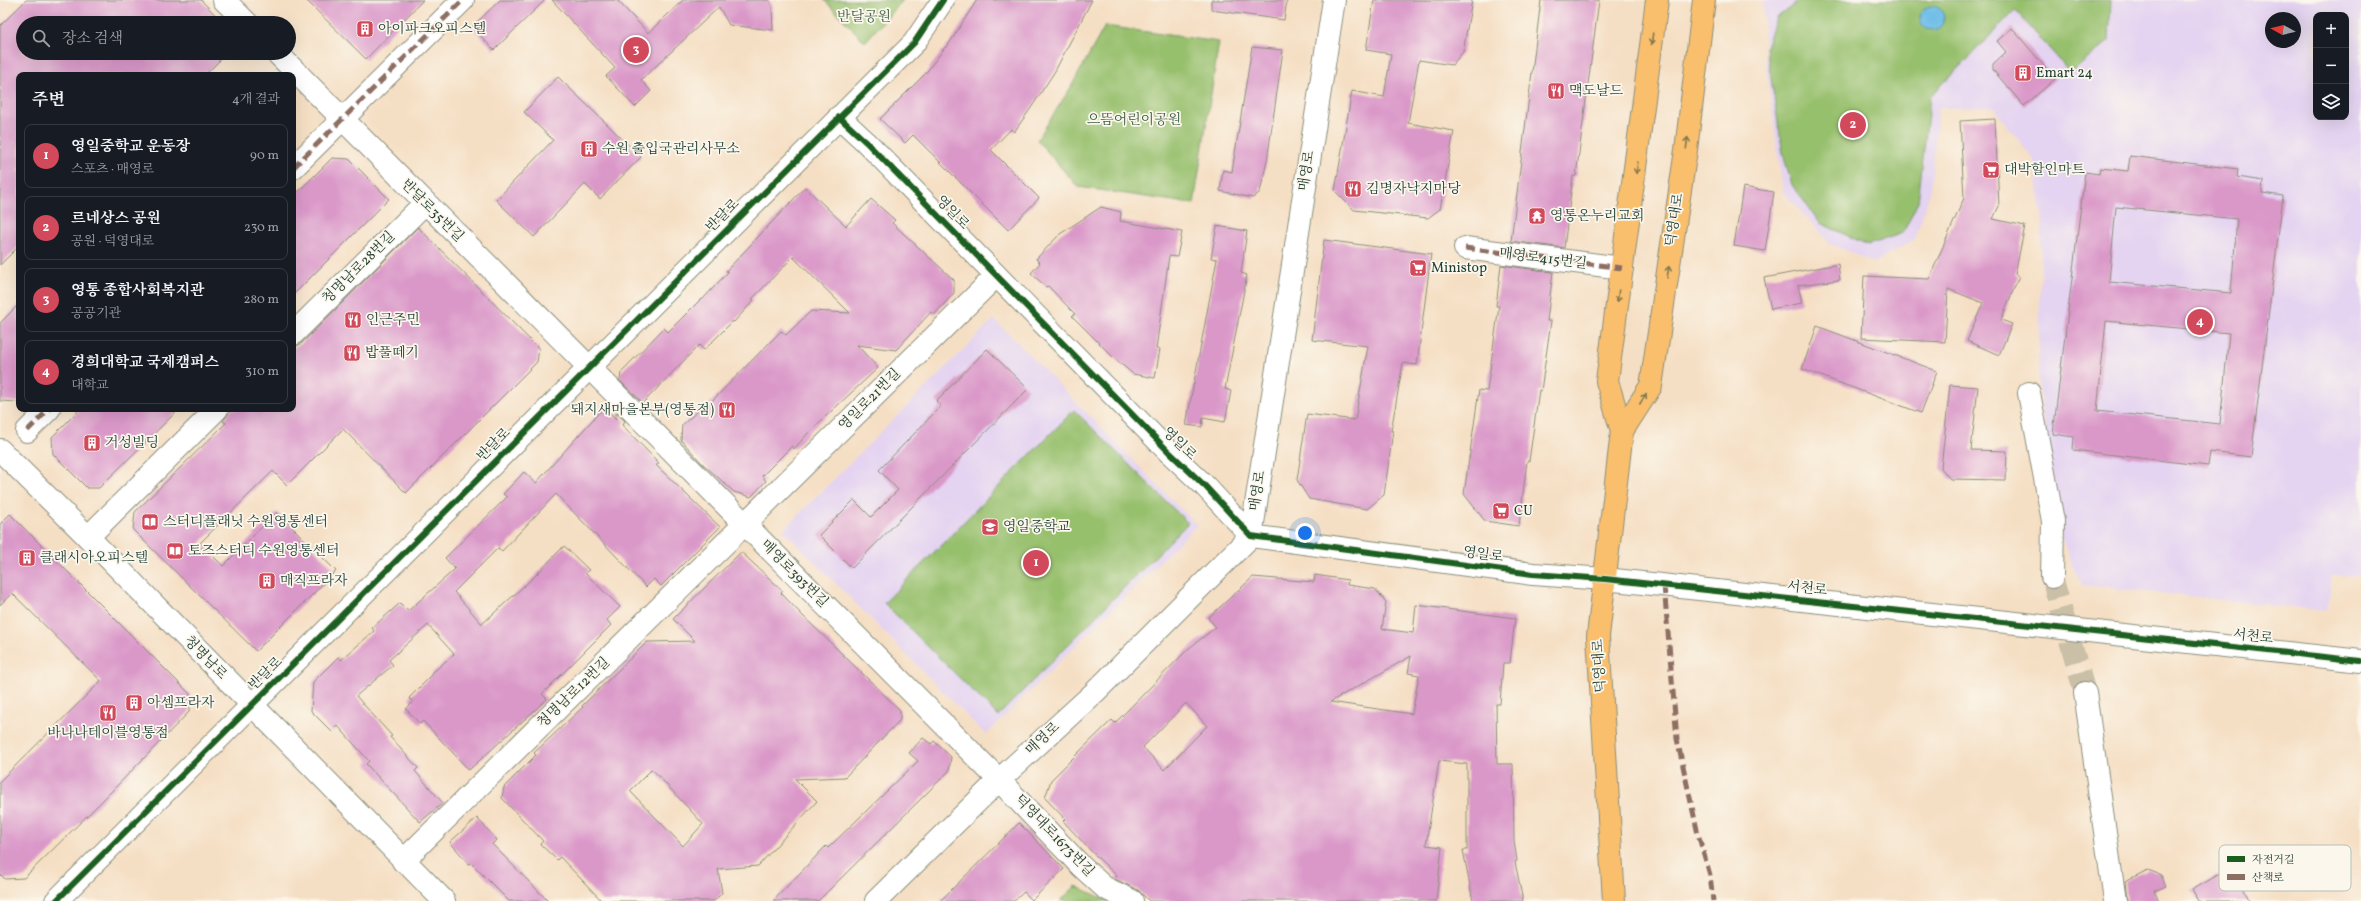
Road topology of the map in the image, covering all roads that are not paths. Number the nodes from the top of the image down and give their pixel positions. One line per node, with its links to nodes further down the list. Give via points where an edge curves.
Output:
1 (224, 0): 7 (street)
2 (463, 0): 12 (street)
3 (943, 0): 11 (street, 반달로, via 914,43)
4 (1334, 0): 27 (street, 매영로)
5 (1657, 0): 16 (main road, 덕영대로, one-way to 16, via 1640,146)
6 (1704, 0): 24 (main road, 덕영대로, one-way to 6, via 1651,386 1686,150)
7 (240, 16)
8 (284, 60): 10 (street, 반달로35번길)
9 (296, 72): 12 (street, 반달로35번길)
10 (296, 72)
11 (839, 117): 17 (street, 영일로); 19 (street, 반달로)
12 (342, 119): 13 (street); 14 (street, 반달로35번길)
13 (296, 165)
14 (425, 203): 18 (street, 청명남로28번길); 19 (street, 반달로35번길)
15 (1465, 248): 16 (street, 매영로415번길)
16 (1622, 268): 24 (main road, 덕영대로, one-way to 24, via 1607,381)
17 (996, 276): 26 (street, 영일로21번길); 27 (street, 영일로, via 1205,486)
18 (296, 331)
19 (588, 368): 26 (street, 매영로393번길); 33 (street, 반달로)
20 (2029, 393): 29 (street, via 2053,521)
21 (46, 412): 23 (street)
22 (214, 412): 28 (street)
23 (27, 431)
24 (1622, 431): 30 (main road, 덕영대로)
25 (0, 450): 28 (street, 청명남로)
26 (745, 525): 34 (street, 매영로393번길); 35 (street, 청명남로12번길)
27 (1251, 536): 30 (street, 영일로, via 1533,574); 34 (street, 매영로, via 1095,692)
28 (88, 537): 33 (street, 청명남로)
29 (2052, 577)
30 (1605, 579): 31 (street, 서천로, bridge); 40 (main road, 덕영대로, via 1598,636)
31 (2361, 661)
32 (2085, 693): 41 (street)
33 (251, 705): 35 (street, 청명남로); 36 (street, 반달로)
34 (1000, 780): 38 (street, 매영로); 39 (street, 덕영대로1673번길, via 1088,873 1105,888)
35 (403, 861): 37 (street, 청명남로)
36 (56, 901)
37 (444, 901)
38 (876, 901)
39 (1132, 901)
40 (1614, 901)
41 (2115, 901)

